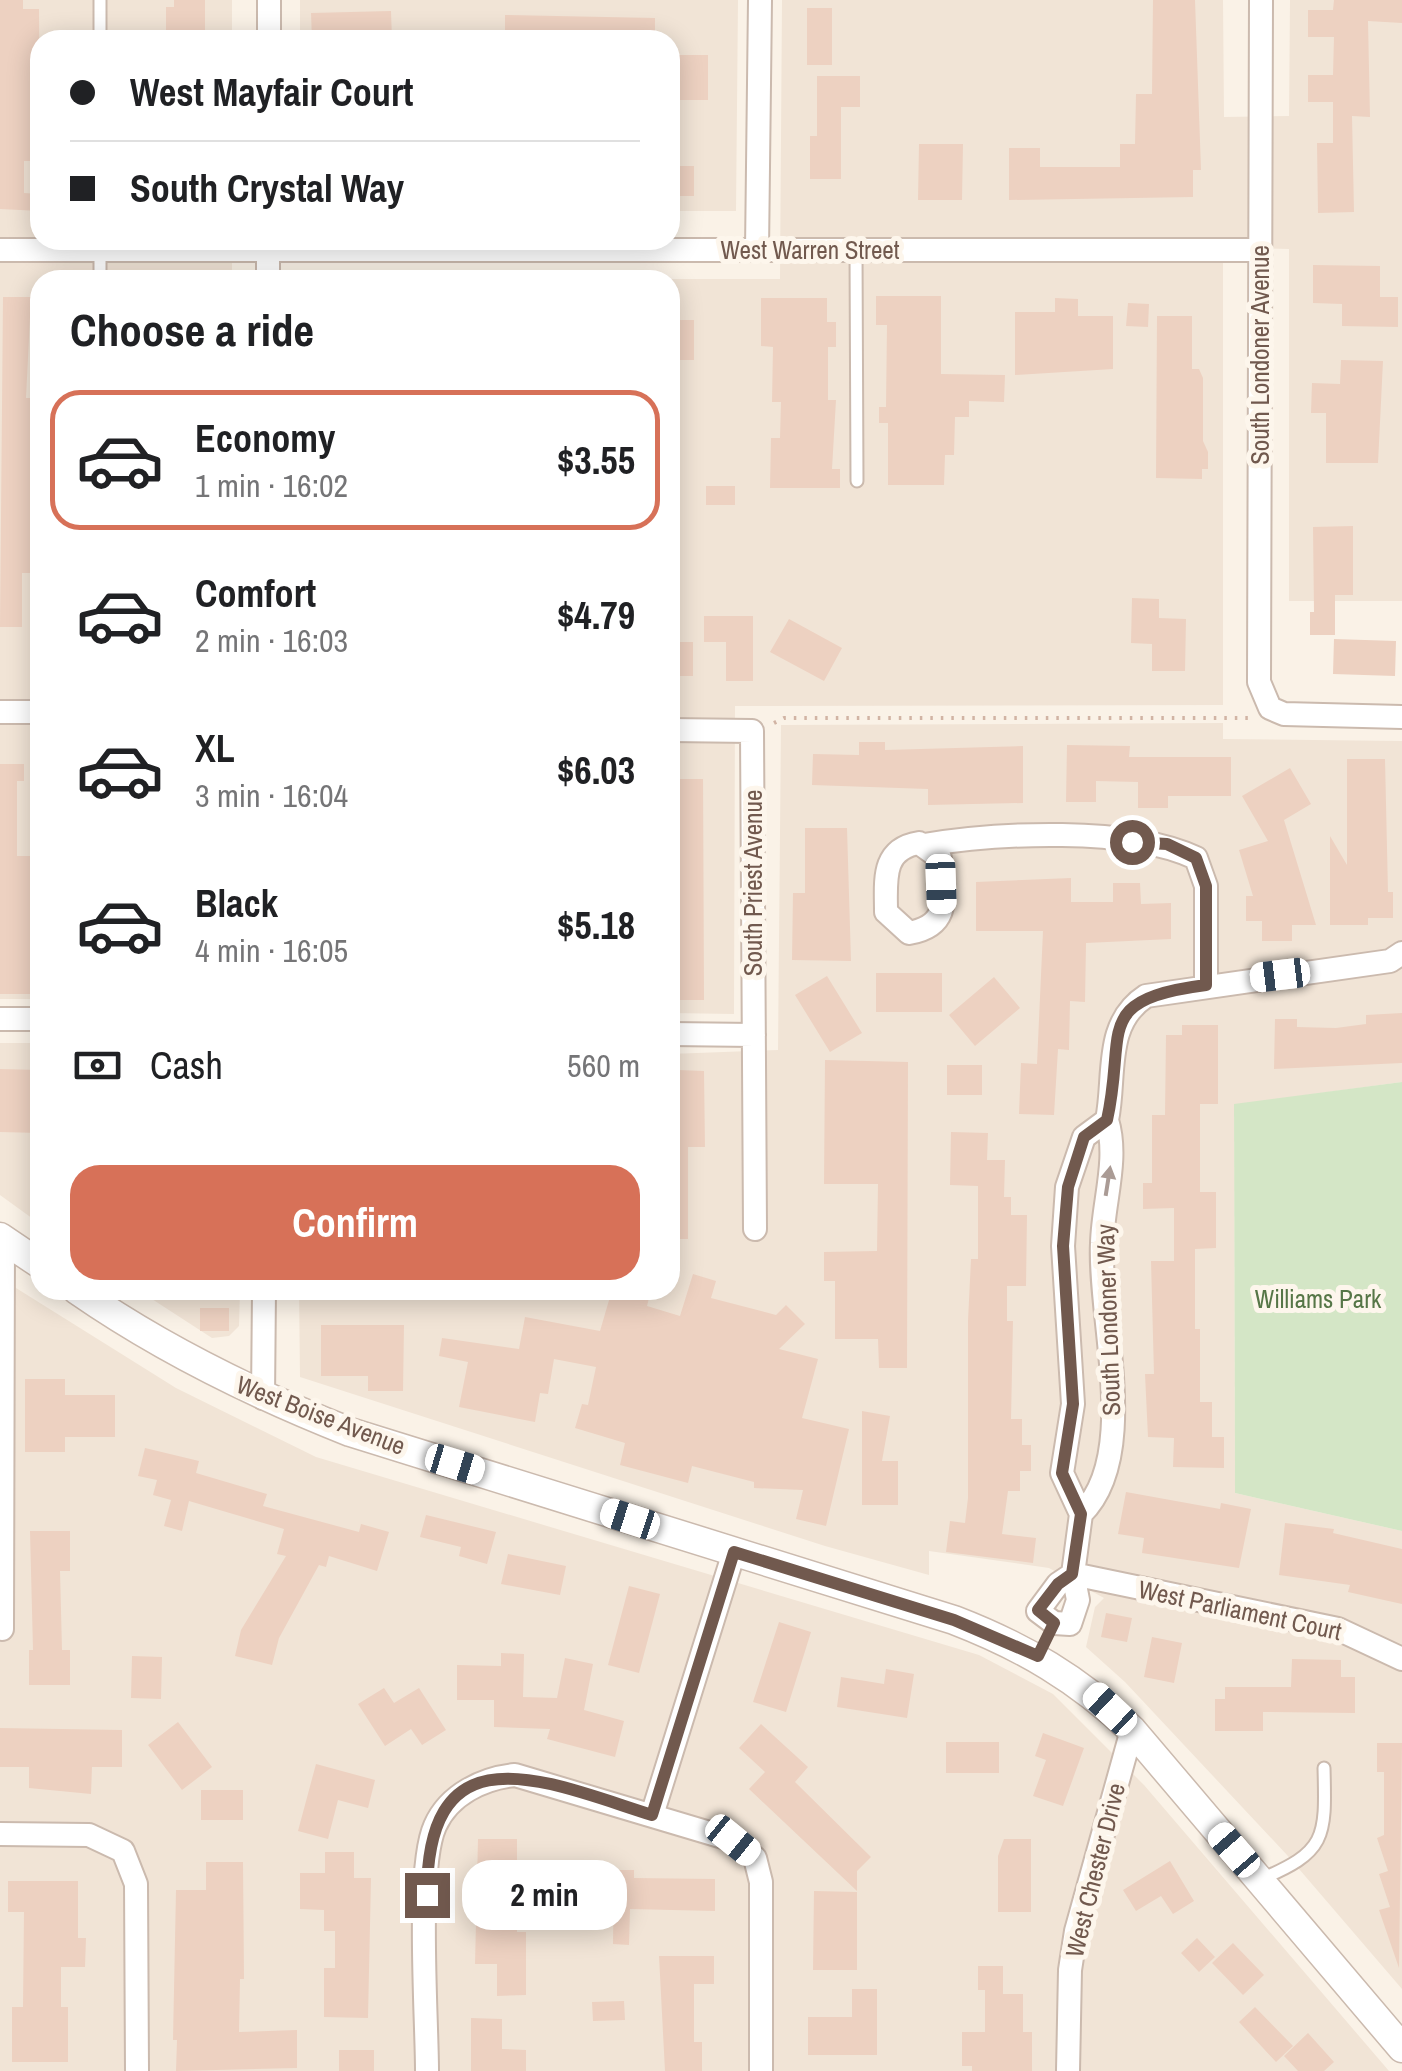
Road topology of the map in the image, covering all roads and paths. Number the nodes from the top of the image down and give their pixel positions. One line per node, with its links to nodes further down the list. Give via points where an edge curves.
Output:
1 (100, 0): 5 (lane)
2 (269, 0): 6 (street)
3 (760, 0): 10 (street)
4 (1261, 0): 12 (street, South Londoner Avenue)
5 (100, 30)
6 (269, 30)
7 (30, 248): 9 (street, West Warren Street)
8 (680, 249): 10 (street, West Warren Street)
9 (0, 250)
10 (757, 250): 11 (street, West Warren Street)
11 (856, 250): 12 (street, West Warren Street); 13 (lane)
12 (1260, 250): 14 (street, South Londoner Avenue, via 1259,682)
13 (857, 481)
14 (1270, 708): 17 (street, via 1301,718); 19 (path, via 1255,718 784,718)
15 (0, 712): 16 (street)
16 (30, 712)
17 (1402, 718)
18 (680, 730): 19 (street)
19 (752, 731): 26 (street, South Priest Avenue)
20 (924, 845): 22 (street, via 974,837 1064,837 1167,844 1196,858 1206,886)
21 (1402, 953): 22 (street, South Londoner Way, via 1390,961)
22 (1206, 985): 27 (street, South Londoner Way, via 1164,990 1132,1005 1115,1040)
23 (0, 1019): 24 (street)
24 (30, 1019)
25 (680, 1034): 26 (street)
26 (754, 1035): 28 (street, South Priest Avenue)
27 (1107, 1120): 34 (street, South Londoner Way, one-way to 27, via 1094,1501 1114,1402 1102,1304 1114,1144); 34 (street, South Londoner Way, via 1084,1137 1068,1187 1063,1246 1073,1404 1062,1473)
28 (754, 1229)
29 (2, 1238): 30 (street); 37 (street)
30 (30, 1257)
31 (92, 1300): 33 (street, West Boise Avenue)
32 (264, 1300): 33 (street)
33 (264, 1398): 35 (street, West Boise Avenue, via 350,1432)
34 (1081, 1514): 36 (street, South Londoner Way)
35 (734, 1552): 38 (street, West Boise Avenue, via 954,1620); 42 (street)
36 (1072, 1574): 38 (street, South Londoner Way, via 1078,1600 1070,1624 1054,1623); 39 (street, West Parliament Court, via 1338,1629)
37 (2, 1629)
38 (1038, 1656): 40 (street, West Boise Avenue, via 1088,1688)
39 (1402, 1659)
40 (1132, 1730): 44 (street, West Boise Avenue); 49 (street, West Chester Drive, via 1076,1931)
41 (1324, 1768): 44 (lane, via 1324,1824 1316,1846 1305,1859)
42 (652, 1815): 47 (street, via 516,1775 462,1793 435,1824 427,1860); 48 (street, via 733,1840 754,1858 762,1882)
43 (0, 1834): 46 (street, via 88,1835 123,1852 136,1884)
44 (1259, 1880): 45 (street, West Boise Avenue)
45 (1402, 2048)
46 (137, 2071)
47 (426, 2071)
48 (760, 2071)
49 (1068, 2071)

